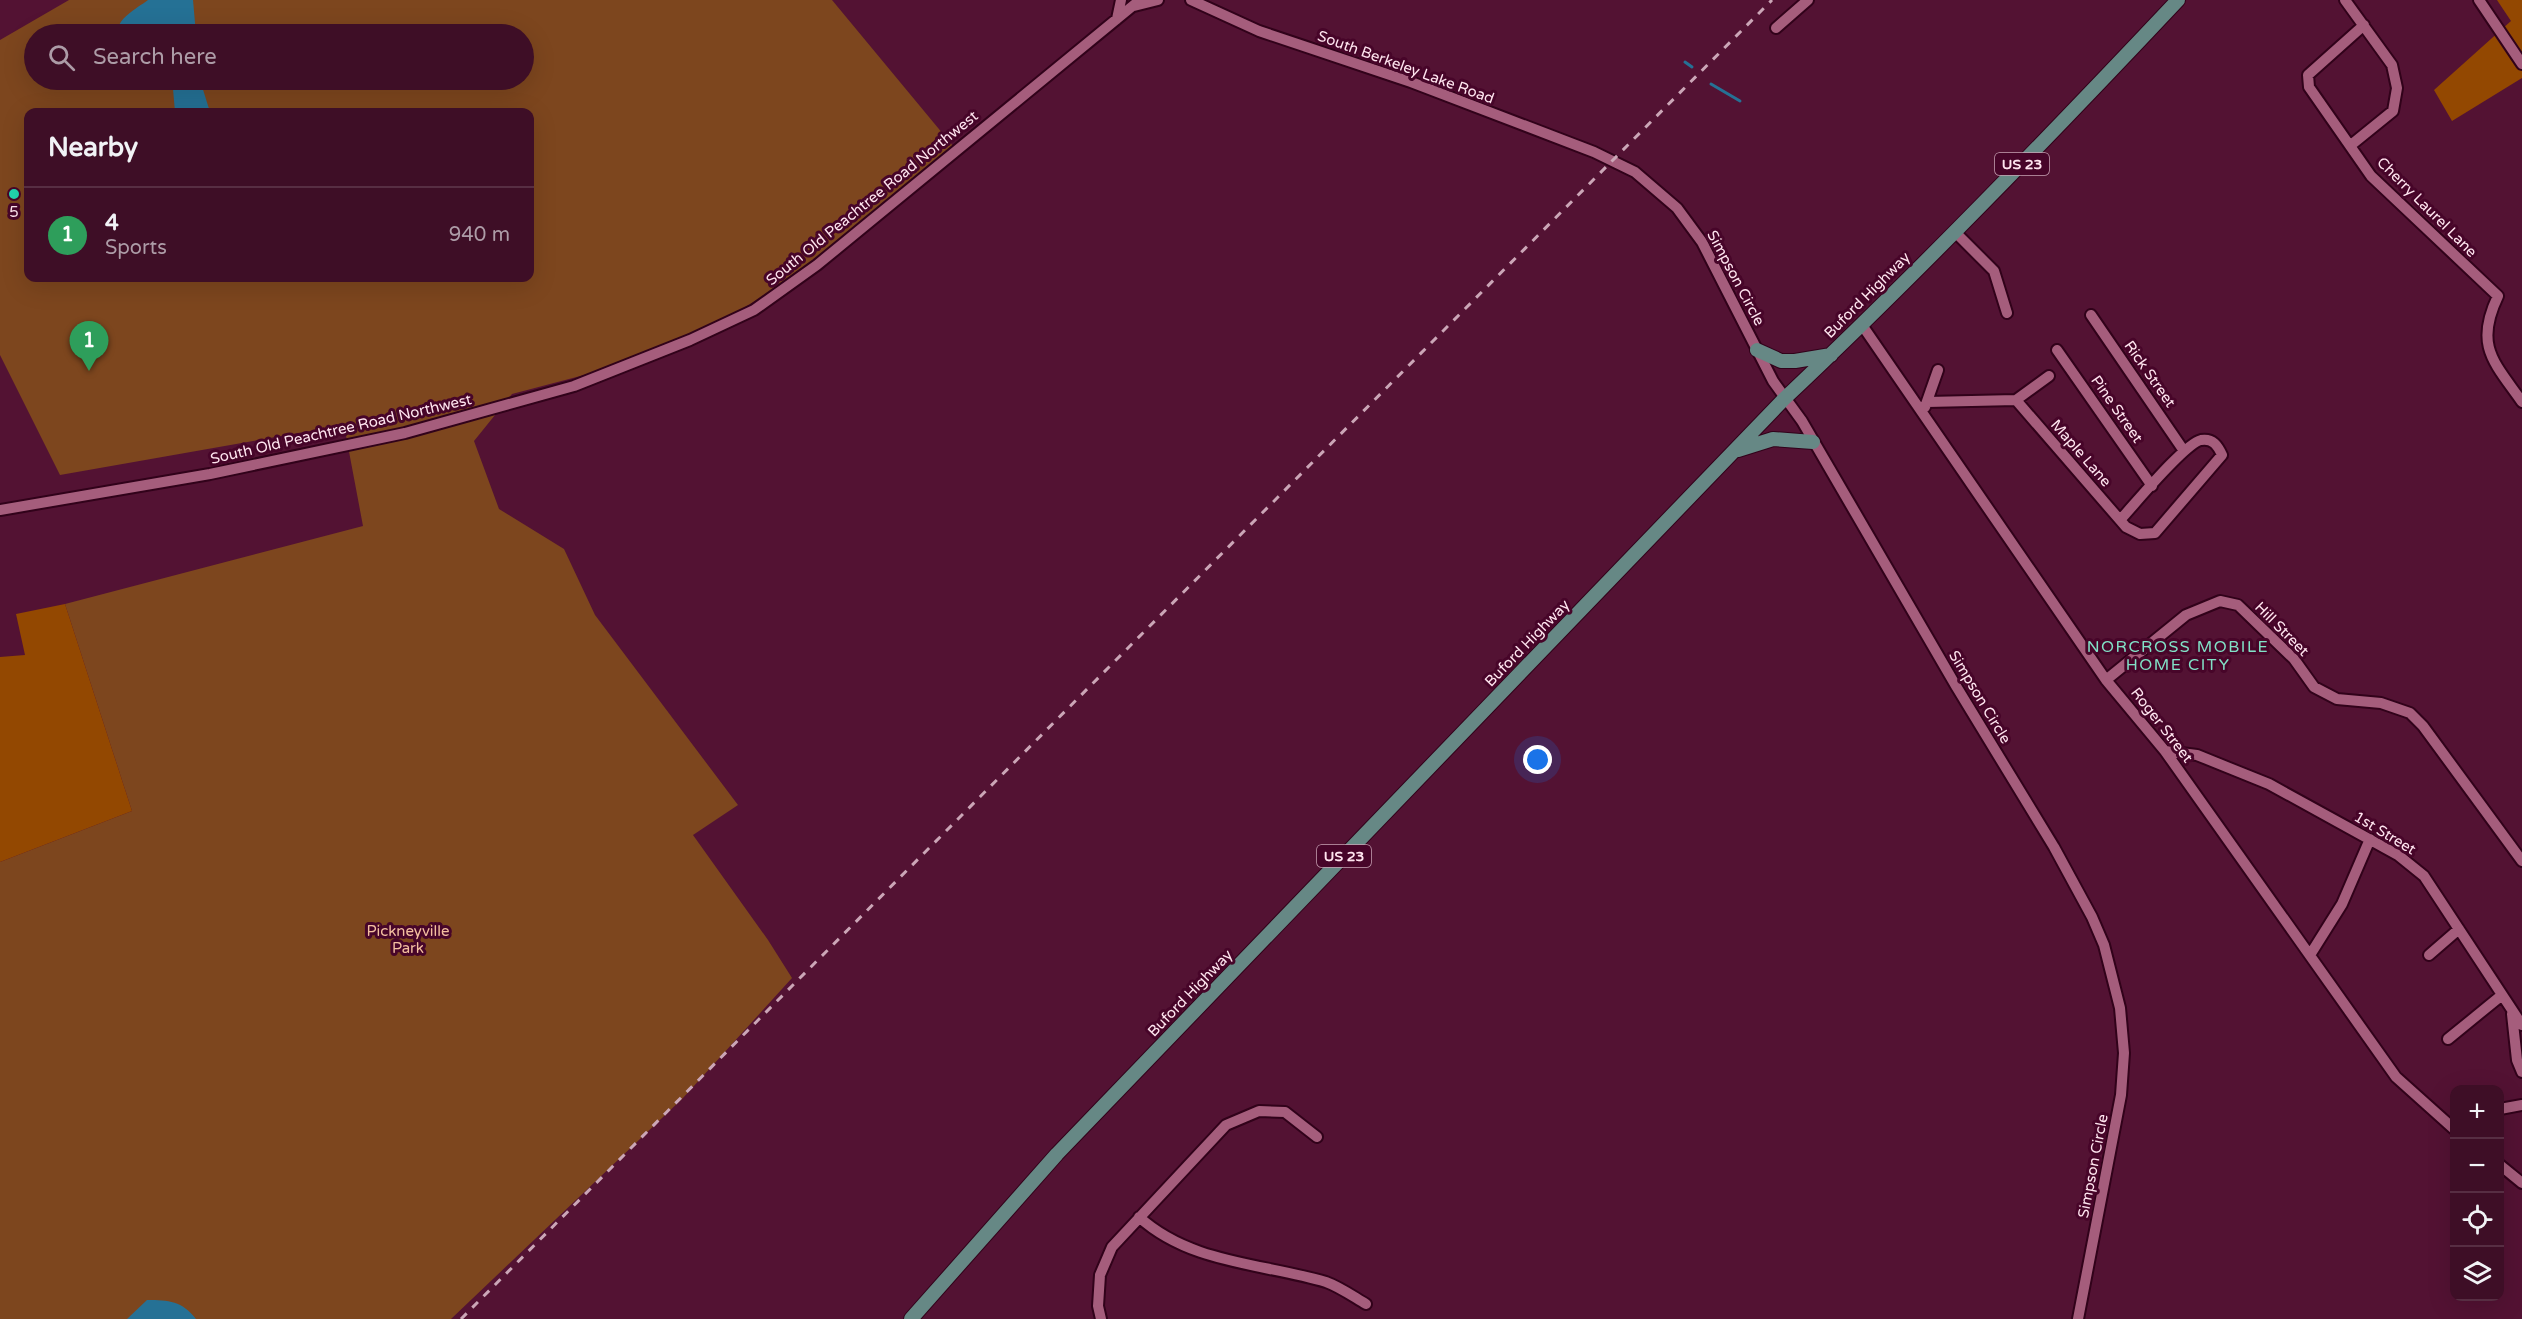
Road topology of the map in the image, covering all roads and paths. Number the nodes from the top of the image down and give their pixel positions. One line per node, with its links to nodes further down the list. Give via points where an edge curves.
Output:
1 (1121, 0): 11 (street)
2 (1158, 0): 9 (street)
3 (1191, 0): 10 (street, South Berkeley Lake Road)
4 (1210, 0): 10 (street)
5 (1808, 0): 13 (street)
6 (2178, 0): 17 (main road, Buford Highway / US 23)
7 (2345, 0): 12 (street)
8 (2479, 0): 14 (street)
9 (1136, 4): 11 (street, South Old Peachtree Road Northwest)
10 (1216, 12): 16 (street, South Berkeley Lake Road, via 1259,31 1411,82)
11 (1117, 19): 34 (street, South Old Peachtree Road Northwest, via 817,265 754,310 690,340 574,386 405,433 210,474)
12 (2364, 25): 15 (street, via 2392,65 2397,88 2393,111); 15 (street, Cherry Laurel Lane, via 2308,75 2309,87)
13 (1776, 28)
14 (2522, 64)
15 (2351, 145): 28 (street, Cherry Laurel Lane, via 2371,176 2498,296 2486,326 2487,346)
16 (1612, 161): 21 (street, Simpson Circle, via 1635,172 1677,208 1713,261)
17 (1955, 232): 18 (street, via 1994,271); 20 (main road, Buford Highway / US 23)
18 (2007, 313)
19 (2091, 315): 32 (street, Rick Street)
20 (1862, 325): 23 (main road, Buford Highway / US 23); 29 (street, Roger Street)
21 (1757, 350): 23 (main road, via 1781,361); 26 (street, Simpson Circle)
22 (2056, 350): 33 (street, Pine Street)
23 (1831, 355): 26 (main road, Buford Highway / US 23)
24 (1938, 370): 29 (street)
25 (2049, 376): 27 (street)
26 (1784, 399): 30 (street, Simpson Circle); 31 (main road, Buford Highway / US 23)
27 (2016, 400): 29 (street); 35 (street, Maple Lane)
28 (2522, 402)
29 (1925, 408): 36 (street, Roger Street)
30 (1813, 442): 31 (main road, via 1773,439); 58 (street, Simpson Circle, via 2054,848 2104,945 2120,1008 2124,1053 2121,1095)
31 (1736, 450): 56 (main road, Buford Highway / US 23, via 1058,1154)
32 (2184, 450): 33 (street); 35 (street, via 2200,440 2211,441 2222,455 2155,533 2140,534)
33 (2152, 486): 35 (street)
34 (0, 510)
35 (2120, 520)
36 (2106, 680): 37 (street, Roger Street); 39 (street, Hill Street, via 2186,615 2220,601 2238,605 2294,659 2314,687 2337,699 2381,703 2410,713)
37 (2165, 751): 38 (street, 1st Street, via 2197,755 2269,784); 41 (street, Roger Street)
38 (2370, 839): 40 (street, 1st Street, via 2424,876); 41 (street, via 2342,904)
39 (2522, 861)
40 (2458, 929): 42 (street); 43 (street, 1st Street)
41 (2310, 955): 50 (street, Roger Street, via 2396,1077)
42 (2429, 955)
43 (2502, 995): 44 (street, 1st Street); 46 (street)
44 (2512, 1013): 45 (street, 1st Street); 47 (street)
45 (2522, 1025)
46 (2448, 1039)
47 (2522, 1072)
48 (2522, 1105): 49 (street)
49 (2504, 1108)
50 (2449, 1118)
51 (1317, 1137): 54 (street, via 1285,1112 1244,1115 1226,1125)
52 (2504, 1169): 53 (street)
53 (2522, 1183)
54 (1139, 1217): 55 (street, via 1189,1250 1327,1283); 57 (street, via 1106,1259 1098,1291)
55 (1366, 1304)
56 (911, 1319)
57 (1101, 1319)
58 (2078, 1319)

